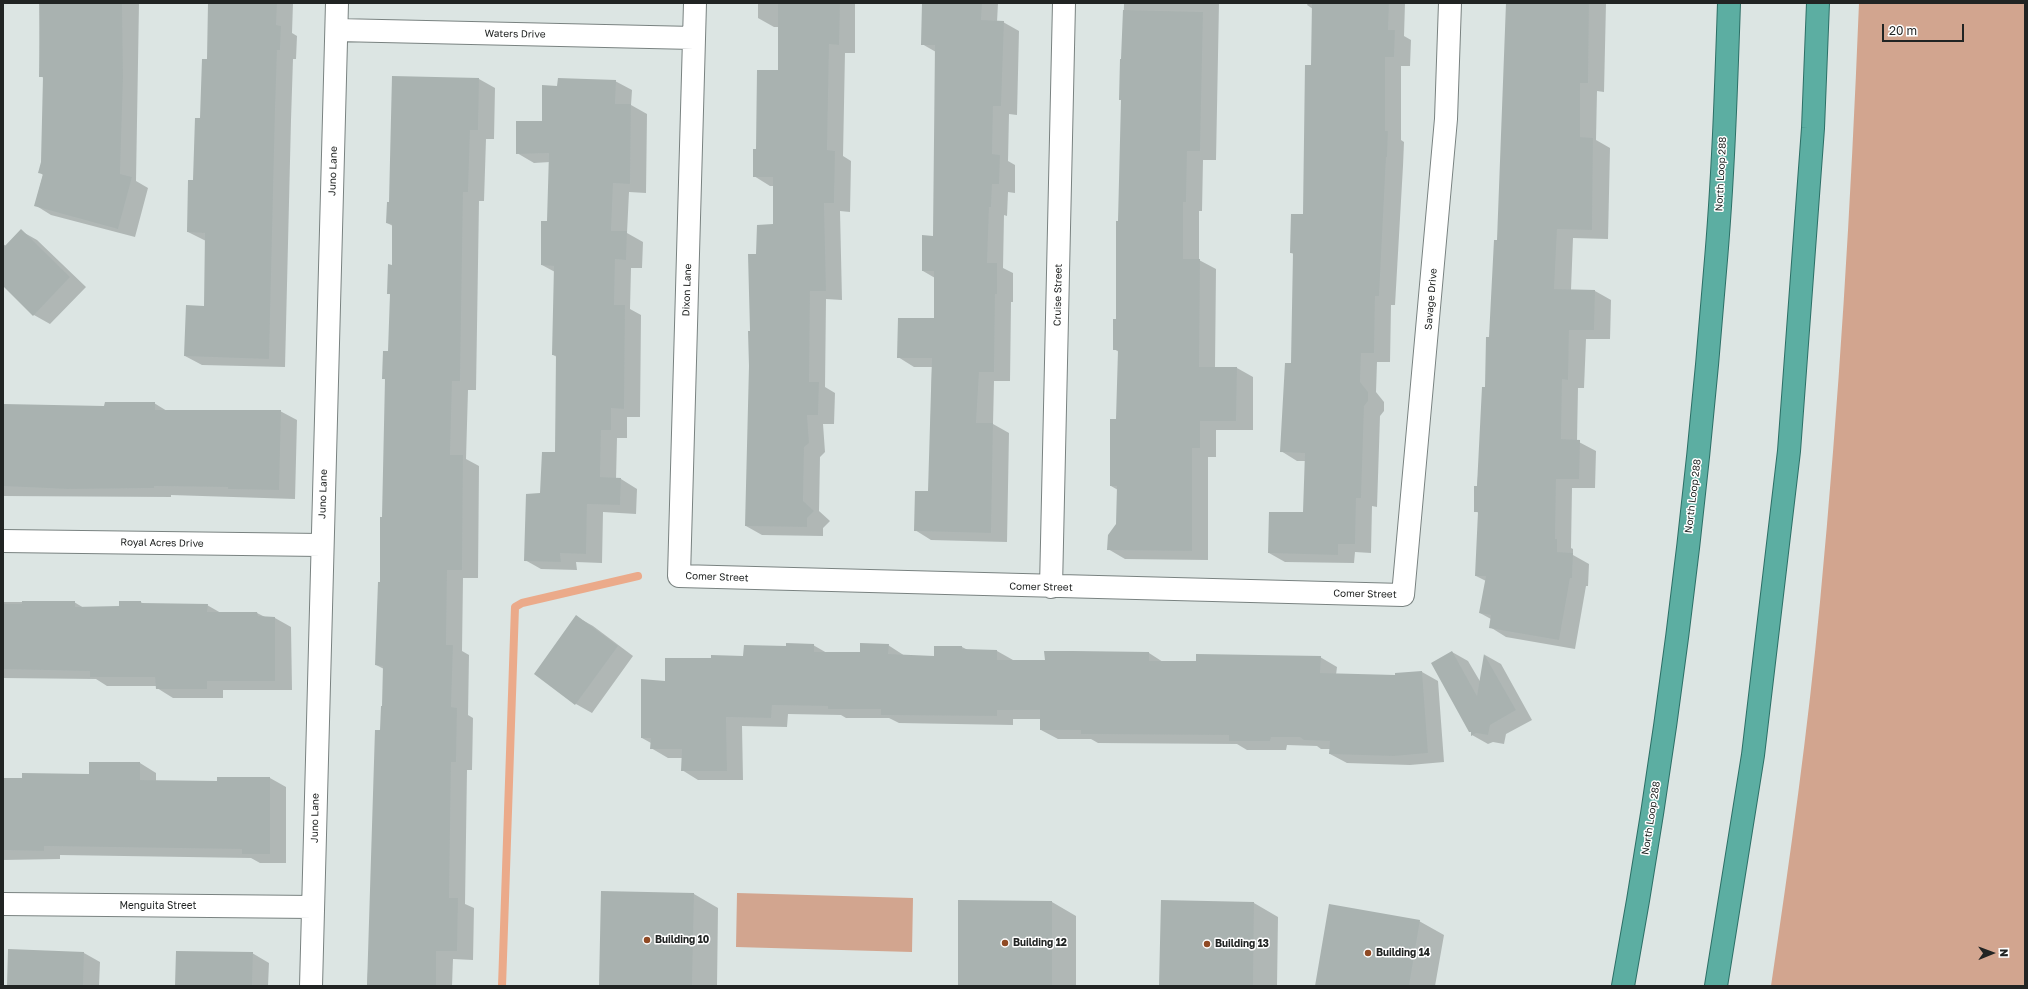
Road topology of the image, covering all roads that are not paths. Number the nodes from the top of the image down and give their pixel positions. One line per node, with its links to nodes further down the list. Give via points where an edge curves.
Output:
1 (337, 3): 7 (street, Juno Lane)
2 (695, 3): 8 (street, Dixon Lane)
3 (1064, 3): 12 (street, Cruise Street)
4 (1450, 3): 13 (street, Savage Drive, via 1446,127)
5 (1729, 3): 17 (highway, North Loop 288, via 1716,269 1700,444 1681,608 1654,798)
6 (1818, 3): 18 (highway, via 1813,128 1789,451 1753,755)
7 (337, 30): 8 (street, Waters Drive); 10 (street, Juno Lane)
8 (694, 38): 11 (street, Dixon Lane)
9 (3, 541): 10 (street, Royal Acres Drive)
10 (322, 545): 15 (street, Juno Lane)
11 (679, 576): 12 (street, Comer Street)
12 (1052, 587): 13 (street, Comer Street)
13 (1403, 595)
14 (3, 904): 15 (street, Menguita Street)
15 (313, 907): 16 (street, Juno Lane)
16 (311, 986)
17 (1623, 986)
18 (1716, 986)

